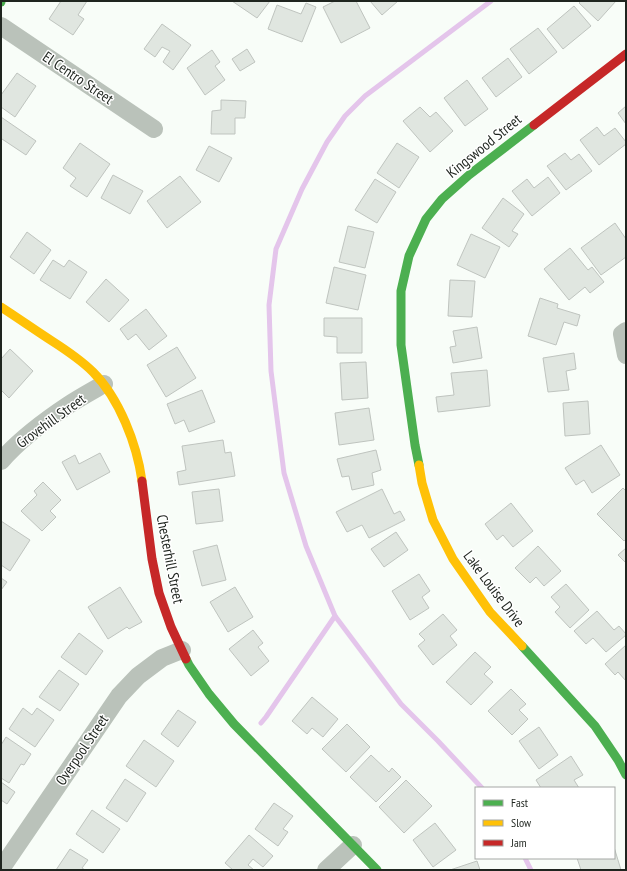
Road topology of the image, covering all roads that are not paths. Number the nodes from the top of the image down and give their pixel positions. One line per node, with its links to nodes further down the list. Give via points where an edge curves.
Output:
1 (1, 26): 3 (street, El Centro Street)
2 (626, 54): 4 (street, Kingswood Street, via 469,174 442,199 426,219 417,236 409,256)
3 (154, 129)
4 (401, 291): 11 (street, Lake Louise Drive, via 401,346 415,445 433,520 453,560 490,612 595,726)
5 (1, 307): 8 (street, Chesterhill Street, via 70,353)
6 (624, 332): 7 (street)
7 (626, 355)
8 (104, 384): 9 (street, Grovehill Street, via 68,405 34,430); 10 (street, Chesterhill Street, via 120,410 136,453 159,593)
9 (1, 461)
10 (182, 650): 12 (street, Chesterhill Street, via 209,694 234,724); 13 (street, Overpool Street, via 162,658 138,676 118,696)
11 (626, 775)
12 (353, 845): 14 (street); 15 (street, Chesterhill Street)
13 (1, 869)
14 (326, 870)
15 (377, 870)

